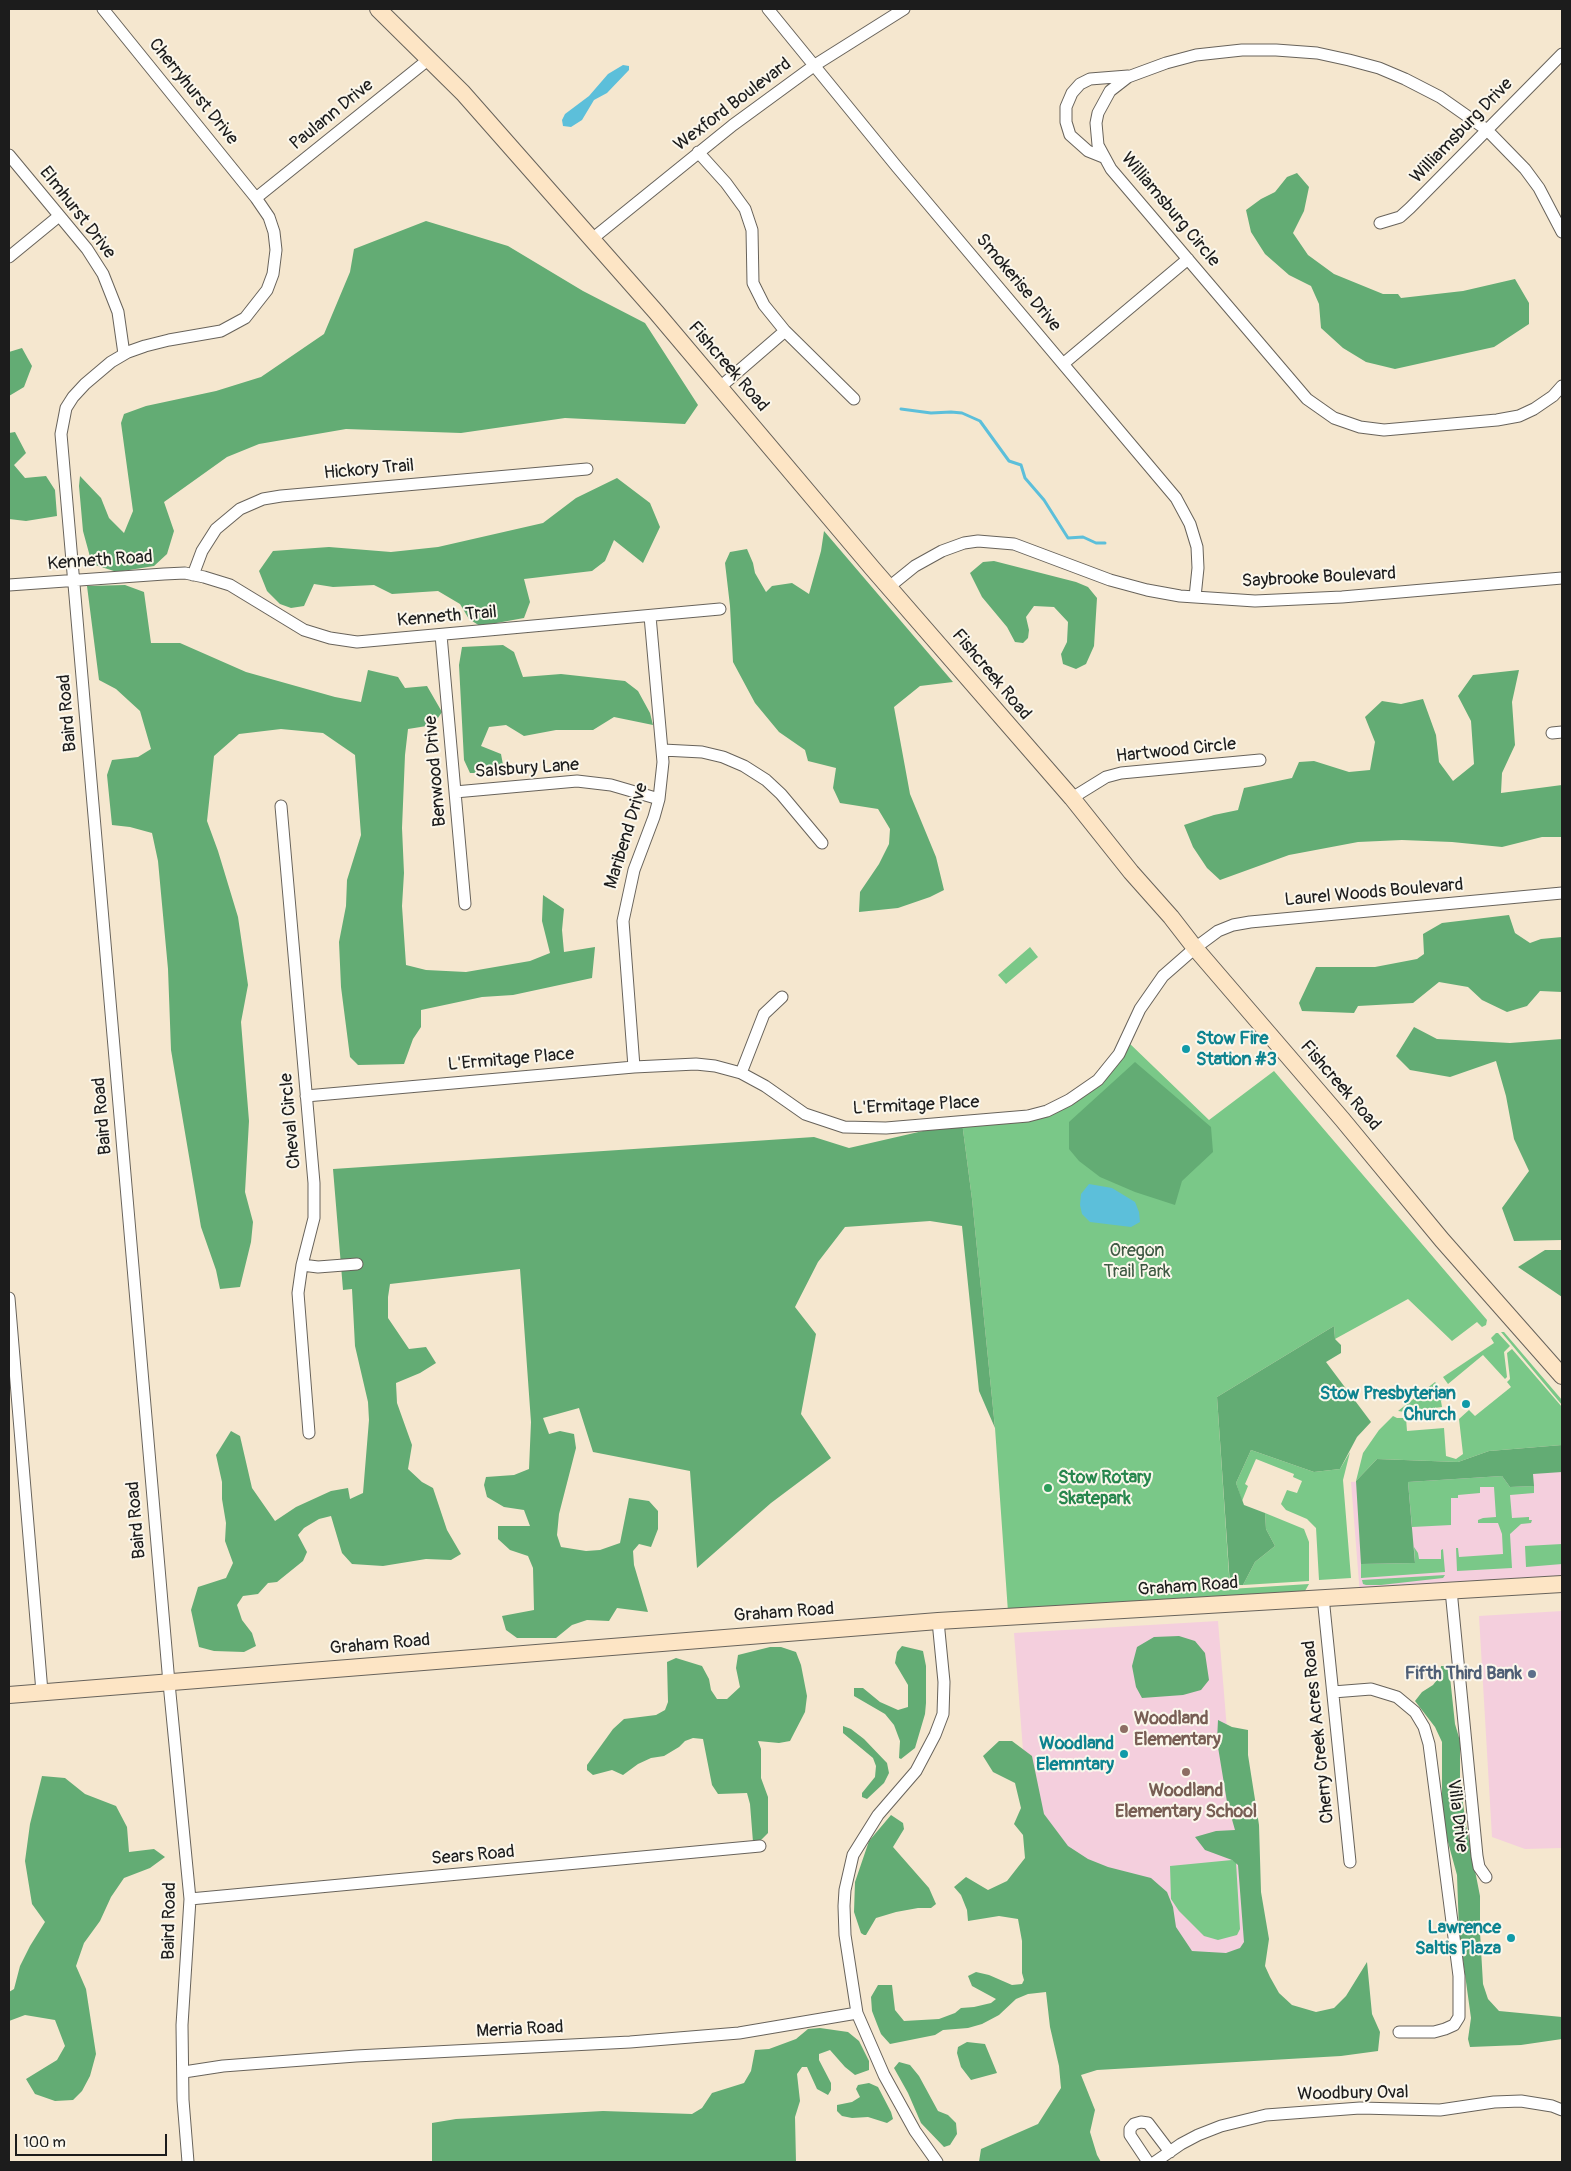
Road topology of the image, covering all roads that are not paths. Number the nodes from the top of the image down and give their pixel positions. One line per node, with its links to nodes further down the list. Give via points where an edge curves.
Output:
1 (102, 9): 13 (street, Cherryhurst Drive)
2 (378, 9): 6 (main road, Fishcreek Road)
3 (768, 9): 7 (street, Smokerise Drive)
4 (904, 9): 7 (street, Wexford Boulevard)
5 (1562, 54): 9 (street, Williamsburg Drive)
6 (429, 59): 13 (street, Paulann Drive); 19 (main road, Fishcreek Road)
7 (815, 65): 10 (street, Wexford Boulevard); 24 (street, Smokerise Drive)
8 (1130, 76): 9 (street, Williamsburg Circle, via 1166,63 1210,53 1261,50 1317,53 1364,64 1405,79 1440,97); 12 (street, Williamsburg Circle, via 1110,91 1098,113 1096,136); 12 (street, via 1090,79 1072,93 1066,107 1070,134 1088,150)
9 (1487, 130): 16 (street, Williamsburg Drive, via 1400,217); 18 (street, Williamsburg Circle, via 1539,188)
10 (698, 152): 15 (street, via 726,183); 19 (street, Wexford Boulevard)
11 (9, 155): 14 (street, Elmhurst Drive)
12 (1103, 157): 21 (street, Williamsburg Circle)
13 (256, 198): 23 (street, Baird Road, via 269,217 276,250 271,282 252,312 221,331 169,340)
14 (59, 216): 20 (street); 23 (street, Elmhurst Drive, via 103,274 118,312)
15 (750, 221): 17 (street); 22 (street, via 754,283 765,306)
16 (1380, 223)
17 (741, 230)
18 (1562, 232)
19 (592, 239): 26 (main road, Fishcreek Road)
20 (9, 258)
21 (1188, 259): 24 (street); 25 (street, Williamsburg Circle, via 1307,399 1344,422 1384,430 1497,420 1534,409 1554,396)
22 (785, 332): 26 (street); 27 (street)
23 (124, 354): 31 (street, Baird Road, via 84,384 66,408 63,420 62,455)
24 (1063, 364): 34 (street, Smokerise Drive, via 1184,510 1197,547)
25 (1562, 386)
26 (719, 388): 33 (main road, Fishcreek Road)
27 (854, 399)
28 (587, 469): 29 (street, Hickory Trail, via 263,499 240,509 216,529 202,551)
29 (193, 575): 31 (street, Kenneth Road); 37 (street, Kenneth Trail, via 217,580 290,622 330,638 357,642)
30 (1562, 578): 34 (street, Saybrooke Boulevard, via 1300,600)
31 (73, 579): 32 (street, Kenneth Road); 61 (street, Baird Road)
32 (9, 585)
33 (889, 587): 34 (street, Saybrooke Boulevard, via 915,566 942,551 964,543 998,541 1038,552 1110,580); 41 (main road, Fishcreek Road)
34 (1195, 597)
35 (720, 609): 36 (street, Kenneth Trail)
36 (650, 616): 37 (street, Kenneth Trail); 38 (street, Maribend Drive)
37 (441, 635): 40 (street, Benwood Drive)
38 (663, 750): 42 (street, Maribend Drive); 44 (street, via 714,755 750,770 781,794)
39 (1260, 760): 41 (street, Hartwood Circle, via 1121,773 1106,777)
40 (456, 792): 42 (street, Salsbury Lane, via 577,780 611,784); 46 (street, Benwood Drive)
41 (1072, 798): 47 (main road, Fishcreek Road)
42 (659, 799): 49 (street, Maribend Drive, via 634,870 622,920)
43 (281, 806): 51 (street, Cheval Circle)
44 (822, 843)
45 (1562, 893): 47 (street, Laurel Woods Boulevard, via 1250,922 1218,931)
46 (465, 904)
47 (1195, 948): 50 (street, L'Ermitage Place, via 1163,976 1149,995 1119,1054 1098,1080 1047,1111 886,1128 844,1127 805,1114); 55 (main road, Fishcreek Road, via 1442,1240)
48 (782, 997): 50 (street, via 764,1014)
49 (634, 1067): 50 (street, L'Ermitage Place, via 696,1064); 51 (street, L'Ermitage Place)
50 (741, 1073)
51 (306, 1096): 53 (street, Cheval Circle, via 315,1207)
52 (357, 1264): 53 (street)
53 (302, 1265): 56 (street, Cheval Circle, via 298,1293)
54 (9, 1298): 62 (street)
55 (1562, 1376)
56 (309, 1432)
57 (1562, 1584): 58 (main road, Graham Road)
58 (1451, 1590): 59 (main road, Graham Road); 67 (street, via 1477,1856)
59 (1322, 1598): 60 (main road, Graham Road); 63 (street, Cherry Creek Acres Road)
60 (938, 1621): 61 (main road, Graham Road); 69 (street, via 944,1682 943,1714 916,1771 863,1836 849,1867 844,1890 845,1935)
61 (169, 1682): 62 (main road, Graham Road); 68 (street, Baird Road)
62 (42, 1692): 64 (main road, Graham Road)
63 (1333, 1692): 66 (street, Cherry Creek Acres Road); 70 (street, Villa Drive, via 1371,1689 1390,1693 1408,1704 1424,1727 1433,1769 1459,1976 1459,2017 1454,2024 1434,2032)
64 (9, 1695)
65 (760, 1846): 68 (street, Sears Road)
66 (1350, 1862)
67 (1486, 1877)
68 (190, 1899): 71 (street, Baird Road, via 186,1987 182,2004)
69 (858, 2013): 71 (street, Merria Road, via 739,2033 356,2056); 75 (street, via 884,2076)
70 (1399, 2032)
71 (184, 2072): 74 (street, Baird Road)
72 (1562, 2110): 73 (street, Woodbury Oval, via 1521,2101 1440,2110 1360,2108 1266,2115 1221,2126)
73 (1170, 2152): 76 (street, via 1148,2123 1134,2124 1130,2135); 77 (street, Woodbury Oval)
74 (188, 2162)
75 (937, 2162)
76 (1148, 2162)
77 (1155, 2162)

